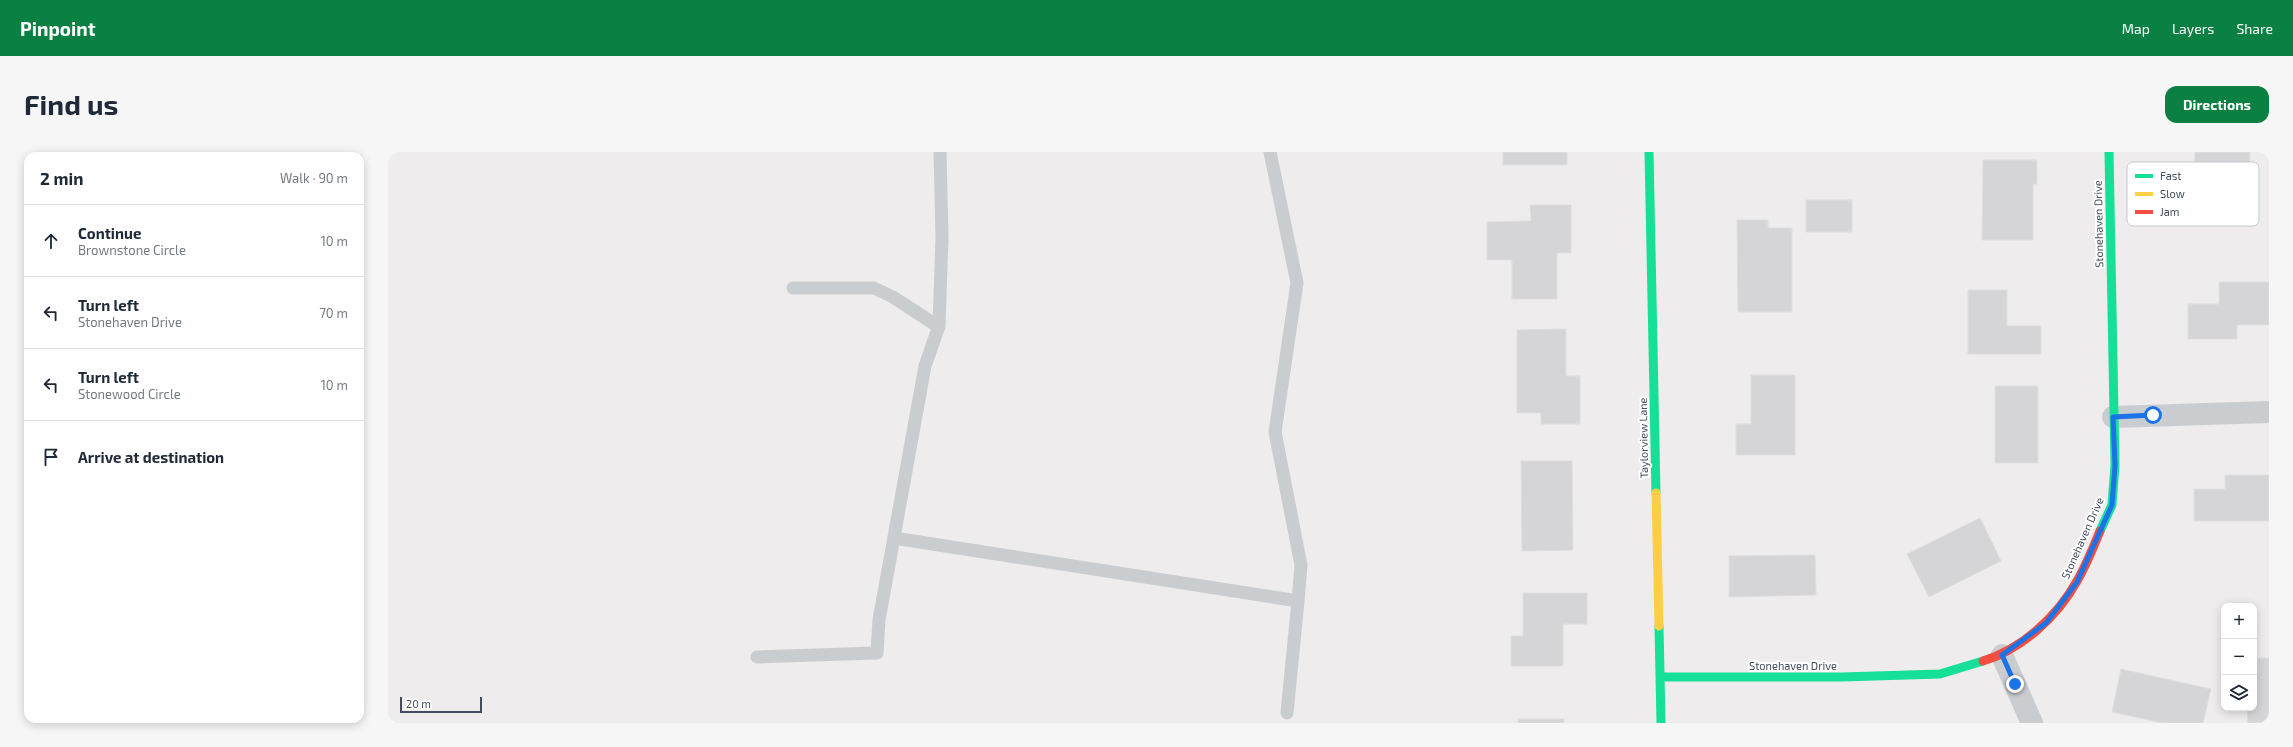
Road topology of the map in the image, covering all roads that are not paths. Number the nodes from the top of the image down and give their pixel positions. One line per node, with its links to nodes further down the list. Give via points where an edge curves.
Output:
1 (940, 152): 6 (lane, via 942,237)
2 (1270, 152): 10 (lane, via 1297,283 1275,432 1301,565)
3 (1649, 152): 13 (street, Taylorview Lane)
4 (2109, 152): 8 (street, Stonehaven Drive)
5 (793, 288): 6 (lane, via 874,288 893,297)
6 (939, 327): 9 (lane, via 925,366)
7 (2269, 412): 8 (street)
8 (2113, 417): 11 (street, Stonehaven Drive, via 2115,465 2112,505 2077,582 2046,623)
9 (894, 538): 10 (lane); 12 (lane, via 879,620 877,654)
10 (1298, 601): 14 (lane)
11 (2002, 655): 13 (street, Stonehaven Drive, via 1940,674); 16 (street)
12 (757, 657)
13 (1661, 677): 15 (street, Taylorview Lane)
14 (1287, 714)
15 (1661, 723)
16 (2032, 723)

